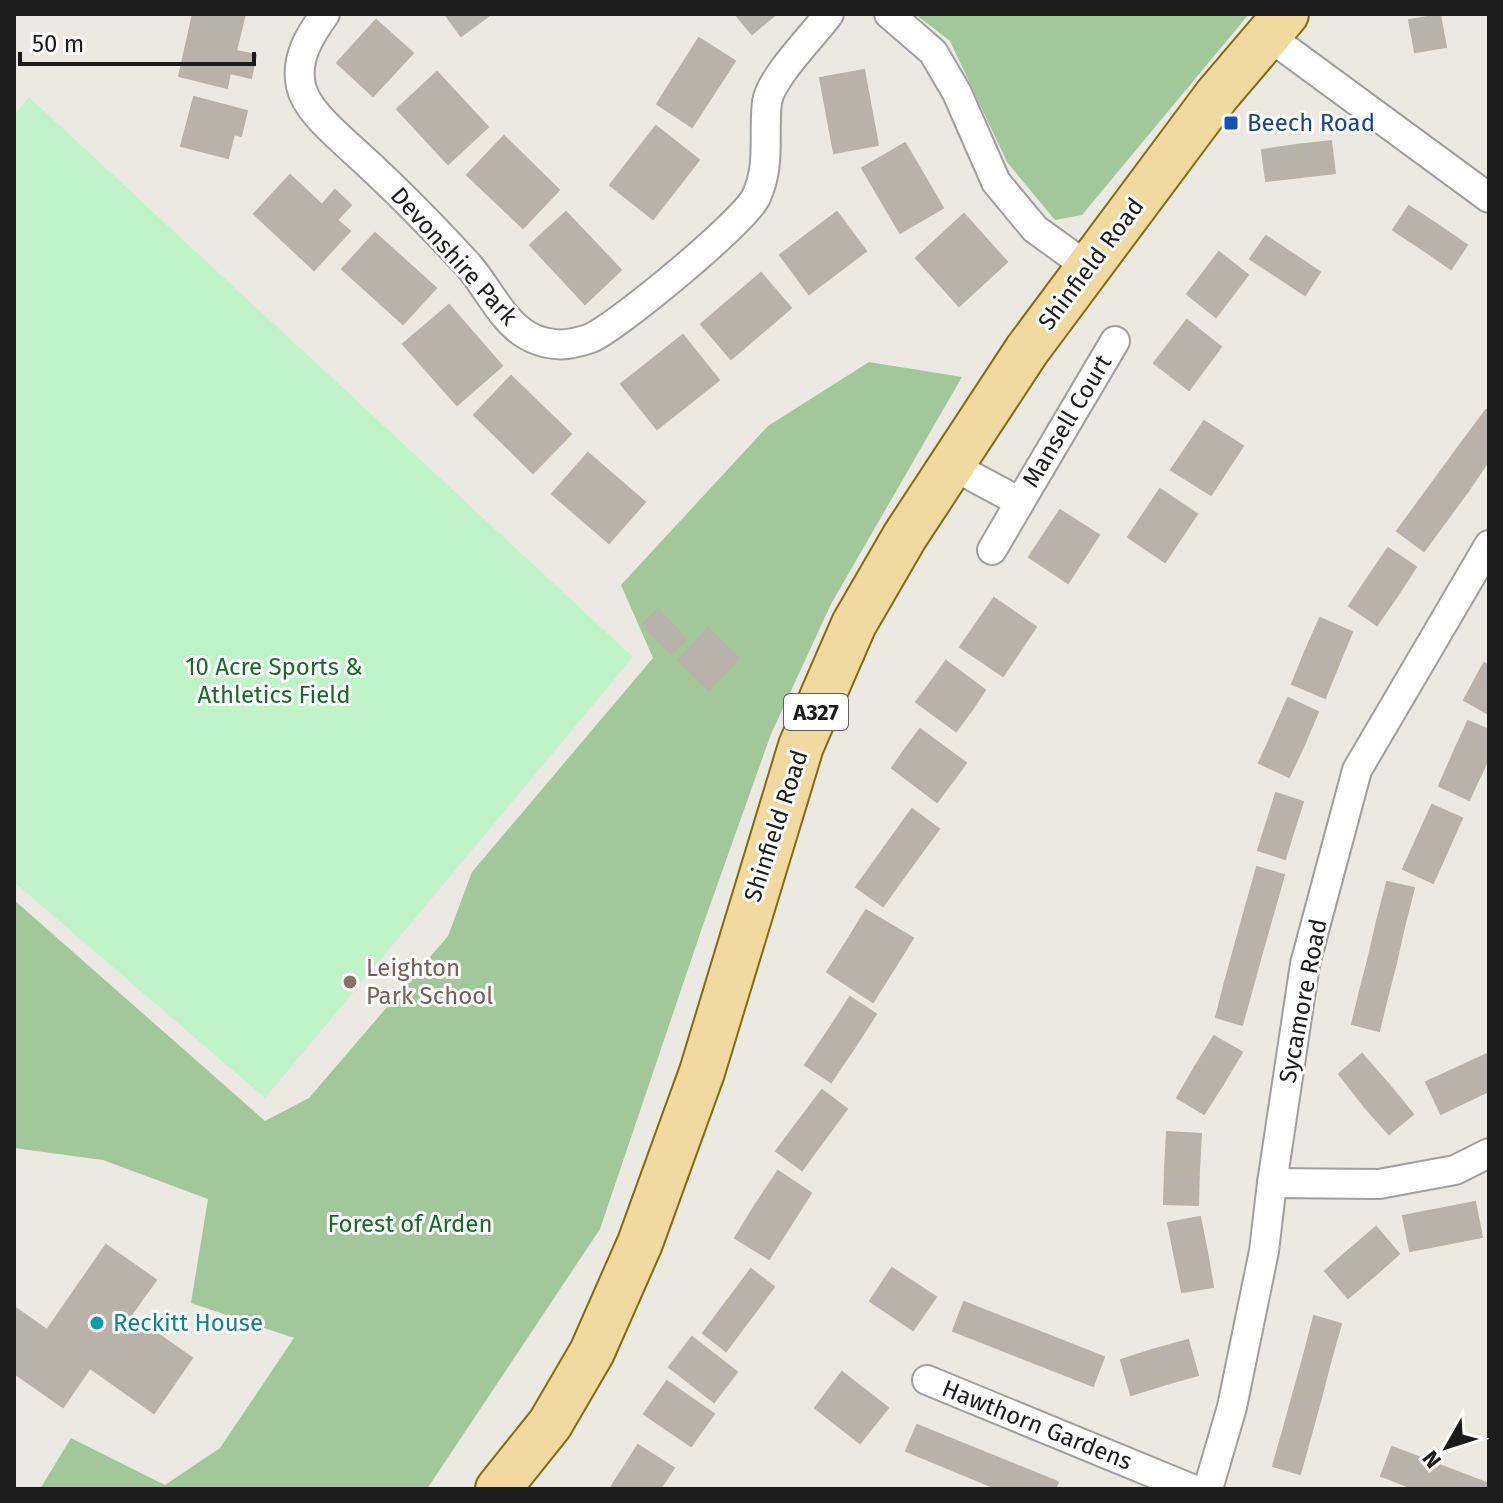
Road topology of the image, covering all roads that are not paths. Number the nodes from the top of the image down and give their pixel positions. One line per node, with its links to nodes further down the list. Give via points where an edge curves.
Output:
1 (325, 14): 2 (street, Devonshire Park, via 300,58 301,88 322,122 418,212 521,332 542,342 570,344 591,338 616,321 726,232 755,198 768,156 767,100 787,65)
2 (829, 14)
3 (889, 14): 6 (street, via 933,52 996,182 1035,229)
4 (1276, 24): 5 (street); 6 (main road, Shinfield Road / A327)
5 (1489, 198)
6 (1089, 268): 8 (main road, Shinfield Road / A327)
7 (1115, 341): 9 (street, Mansell Court)
8 (951, 465): 9 (street, Mansell Court); 15 (main road, Shinfield Road / A327, via 854,624 801,746 702,1072 640,1243 592,1352 550,1424)
9 (1020, 502): 11 (street, Mansell Court)
10 (1489, 545): 13 (street, Sycamore Road, via 1357,770 1305,964)
11 (992, 550)
12 (1489, 1153): 13 (street, via 1455,1170 1379,1184)
13 (1272, 1183): 17 (street, Sycamore Road, via 1264,1251 1232,1407)
14 (927, 1380): 16 (street, Hawthorn Gardens)
15 (498, 1489)
16 (1192, 1489)
17 (1208, 1489)

